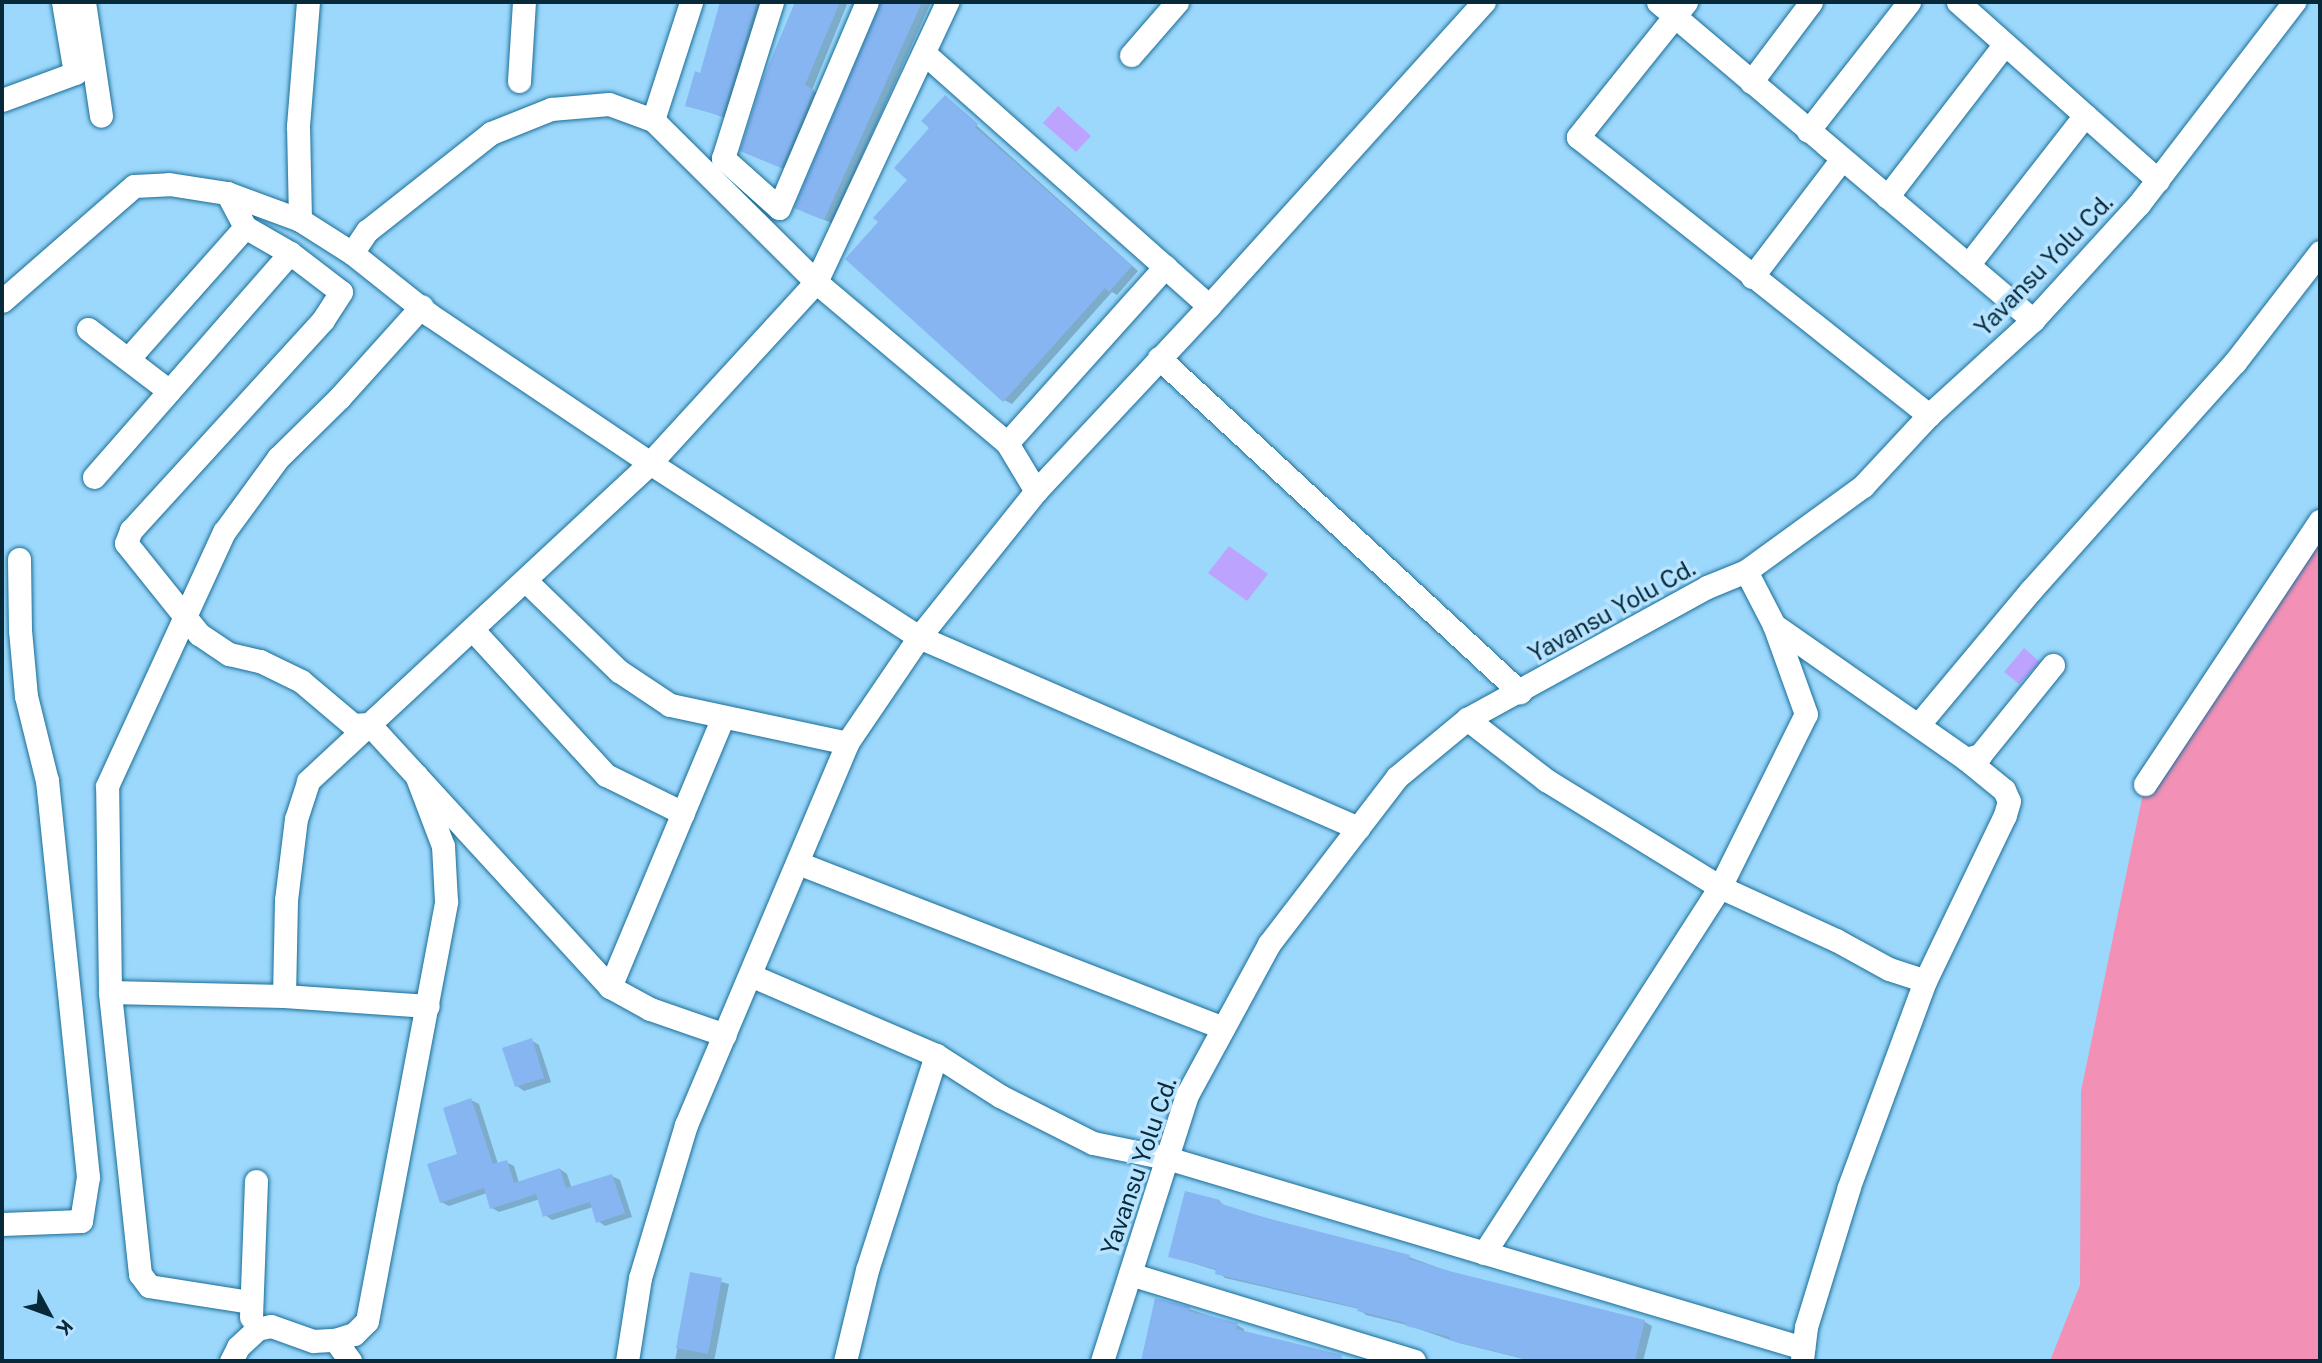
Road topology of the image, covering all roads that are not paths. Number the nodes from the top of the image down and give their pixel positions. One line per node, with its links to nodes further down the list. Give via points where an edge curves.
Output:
1 (63, 2): 21 (street, via 75,73)
2 (84, 2): 23 (street)
3 (309, 2): 30 (street, via 298,126)
4 (524, 2): 19 (street)
5 (691, 2): 24 (street)
6 (772, 2): 7 (street, via 723,159 779,208)
7 (867, 2)
8 (947, 2): 17 (street)
9 (1177, 2): 18 (street)
10 (1484, 2): 41 (street)
11 (1811, 2): 20 (street)
12 (1909, 2): 25 (street)
13 (1958, 2): 16 (street)
14 (2294, 2): 27 (street, Yavansu Yolu Cd.)
15 (1673, 6): 20 (street); 37 (street, via 1578,137)
16 (2005, 44): 22 (street); 29 (street)
17 (925, 54): 36 (street); 38 (street)
18 (1131, 55)
19 (519, 81)
20 (1751, 82): 25 (street)
21 (2, 100)
22 (2085, 115): 27 (street); 35 (street)
23 (101, 116)
24 (653, 120): 34 (street, via 610,104 551,109 491,133 367,231); 38 (street)
25 (1808, 131): 26 (street)
26 (1842, 159): 29 (street); 37 (street)
27 (2158, 180): 42 (street, Yavansu Yolu Cd.)
28 (227, 193): 30 (street); 31 (street); 39 (street, via 169,184 134,186)
29 (1887, 197): 35 (street)
30 (300, 220): 34 (street)
31 (245, 227): 33 (street); 45 (street)
32 (2320, 252): 65 (street, via 2235,362 2031,590)
33 (290, 253): 46 (street); 56 (street, via 341,292 323,320 131,530 126,543)
34 (352, 253): 40 (street)
35 (1968, 265): 42 (street)
36 (1165, 267): 41 (street); 48 (street)
37 (1752, 277): 47 (street)
38 (816, 282): 48 (street); 49 (street)
39 (2, 301)
40 (422, 306): 49 (street); 56 (street, via 278,458 224,532)
41 (1209, 306): 44 (street)
42 (2033, 320): 47 (street, Yavansu Yolu Cd.)
43 (88, 329): 45 (street)
44 (1159, 358): 51 (street); 61 (street)
45 (128, 359): 46 (street)
46 (169, 391): 50 (street)
47 (1929, 415): 54 (street, Yavansu Yolu Cd., via 1863,486)
48 (1007, 443): 51 (street)
49 (650, 463): 55 (street); 59 (street)
50 (94, 477)
51 (1036, 491): 59 (street)
52 (2320, 521): 69 (street)
53 (19, 559): 85 (street, via 26,696 47,781 88,1177 81,1221)
54 (1746, 571): 57 (street); 61 (street, Yavansu Yolu Cd., via 1707,587)
55 (524, 580): 58 (street); 62 (street, via 619,671 670,705)
56 (186, 617): 64 (street, via 199,634 229,654 260,661 301,681 353,725); 77 (street, via 107,786)
57 (1774, 625): 65 (street); 73 (street, via 1806,714)
58 (472, 629): 64 (street); 70 (street, via 606,775)
59 (919, 637): 66 (street); 71 (street)
60 (2053, 665): 67 (street, via 1980,755)
61 (1520, 692): 63 (street, Yavansu Yolu Cd.)
62 (722, 719): 66 (street); 70 (street)
63 (1467, 719): 71 (street, Yavansu Yolu Cd., via 1397,777); 73 (street, via 1546,780)
64 (369, 724): 68 (street); 78 (street, via 308,781 296,819 286,900)
65 (1919, 724): 67 (street)
66 (847, 743): 72 (street)
67 (1966, 759): 75 (street, via 2004,790 2009,801)
68 (416, 775): 76 (street); 79 (street, via 443,846 446,901)
69 (2146, 784)
70 (683, 813): 76 (street)
71 (1358, 828): 80 (street, Yavansu Yolu Cd., via 1269,944)
72 (797, 863): 74 (street); 80 (street)
73 (1720, 887): 75 (street, via 1889,969); 86 (street)
74 (750, 975): 81 (street); 82 (street)
75 (1925, 981): 91 (street, via 1849,1187 1806,1326)
76 (610, 987): 81 (street, via 650,1009)
77 (110, 992): 78 (street); 88 (street, via 142,1279 149,1286)
78 (284, 996): 79 (street)
79 (428, 1006): 90 (street, via 366,1321 354,1334)
80 (1223, 1028): 83 (street, Yavansu Yolu Cd., via 1187,1095)
81 (725, 1035): 94 (street, via 686,1125 640,1278)
82 (936, 1055): 83 (street, via 1000,1096 1093,1143); 95 (street, via 867,1270)
83 (1167, 1157): 86 (street); 87 (street, Yavansu Yolu Cd.)
84 (256, 1181): 88 (street)
85 (2, 1224)
86 (1484, 1253): 91 (street)
87 (1130, 1274): 96 (street, Yavansu Yolu Cd.); 97 (street)
88 (250, 1302): 89 (street, via 249,1314)
89 (257, 1329): 90 (street, via 278,1328 313,1341); 92 (street, via 238,1346)
90 (335, 1340): 93 (street)
91 (1802, 1355)
92 (231, 1361)
93 (350, 1361)
94 (627, 1361)
95 (845, 1361)
96 (1102, 1361)
97 (1414, 1361)

